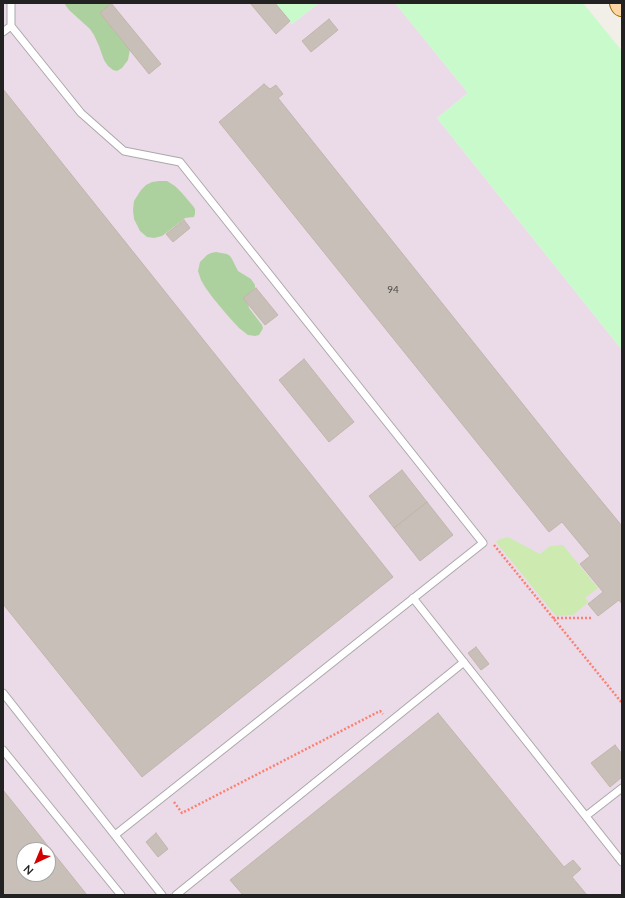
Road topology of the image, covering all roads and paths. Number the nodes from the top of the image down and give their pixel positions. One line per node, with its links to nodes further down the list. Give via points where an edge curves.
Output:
1 (11, 3): 2 (lane)
2 (11, 26): 3 (lane); 4 (lane, via 81,113 124,150 180,162)
3 (3, 32)
4 (483, 543): 5 (lane); 6 (path, via 488,538)
5 (413, 598): 8 (lane); 14 (lane)
6 (553, 618): 7 (path); 10 (path)
7 (594, 618)
8 (464, 662): 11 (lane); 15 (lane)
9 (3, 693): 16 (lane)
10 (622, 703)
11 (389, 722): 14 (path, via 380,711 182,813); 20 (lane)
12 (3, 750): 18 (lane)
13 (622, 788): 15 (lane)
14 (167, 794): 16 (lane)
15 (586, 816): 17 (lane)
16 (115, 835): 19 (lane)
17 (622, 862)
18 (121, 895)
19 (162, 895)
20 (176, 895)

